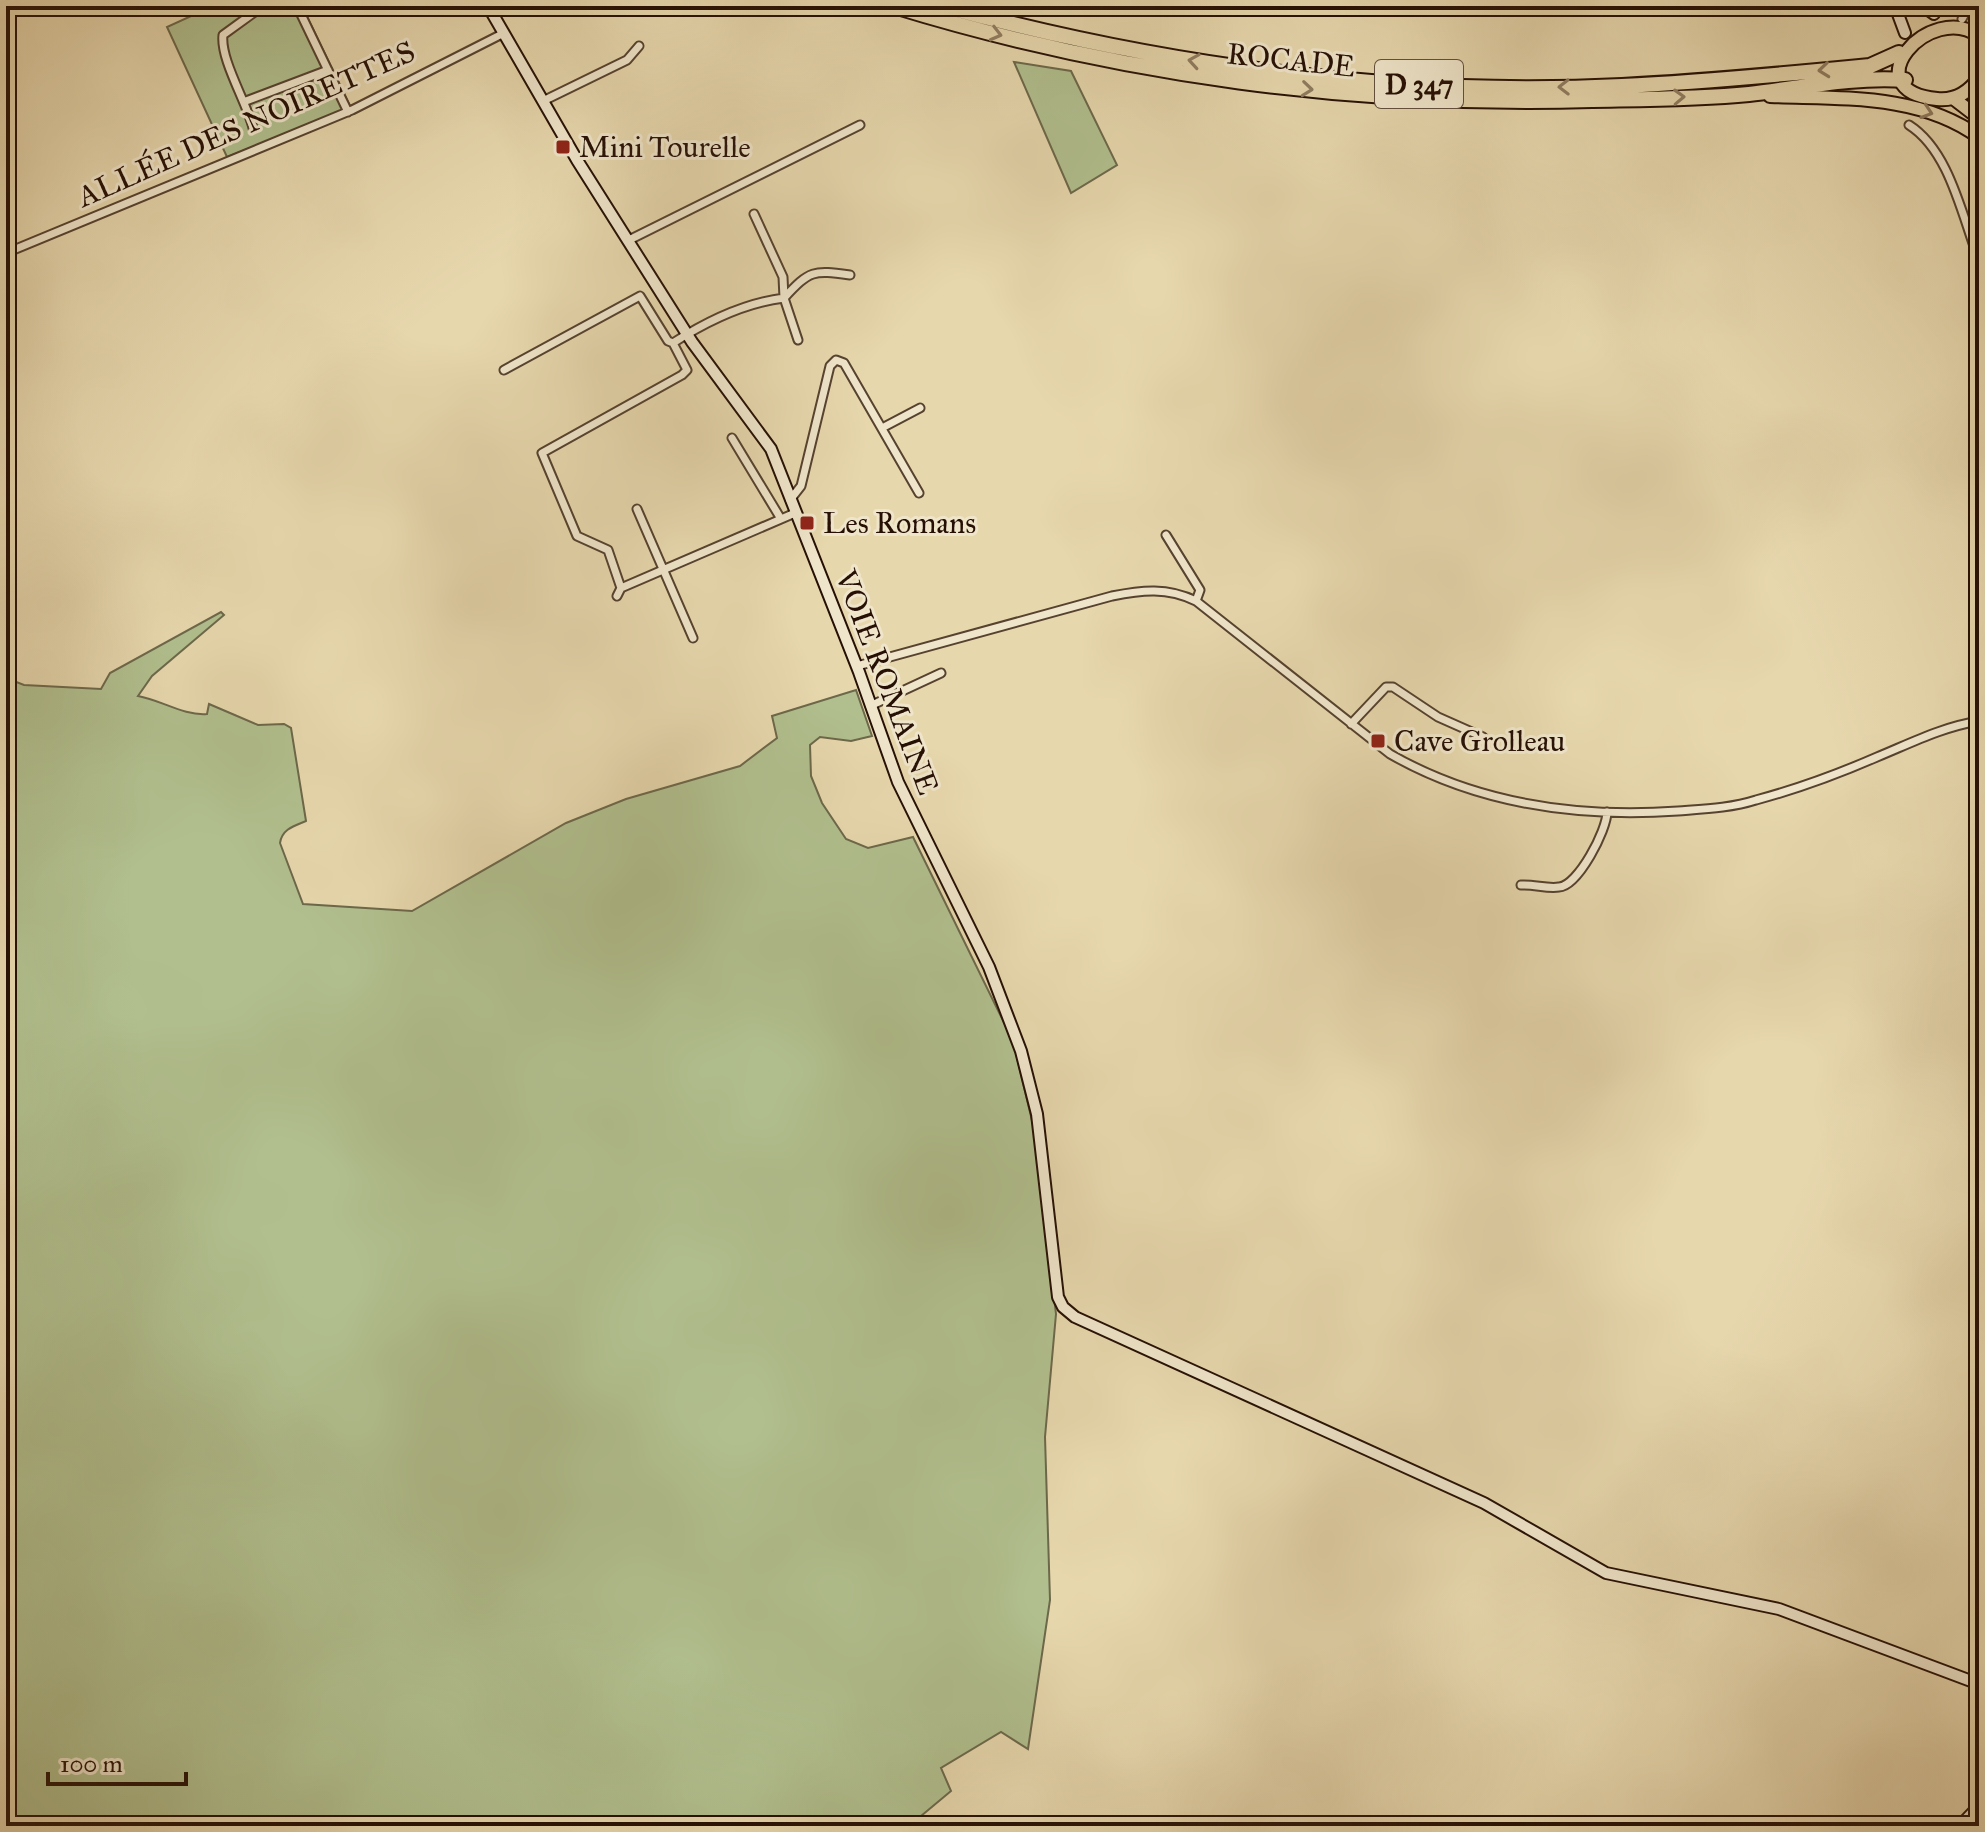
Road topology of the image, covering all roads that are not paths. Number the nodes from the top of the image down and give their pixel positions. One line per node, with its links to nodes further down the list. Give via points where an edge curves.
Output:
1 (263, 6): 19 (street, via 223,35 222,46)
2 (297, 6): 14 (street)
3 (488, 6): 10 (street, VOIE ROMAINE)
4 (894, 6): 17 (highway, ROCADE / D 347, one-way to 17, via 1108,59 1314,90 1498,101)
5 (943, 6): 13 (highway, D 347, one-way to 5, via 1870,66 1623,86 1453,86 1213,64 1077,39)
6 (1895, 6): 8 (street)
7 (1969, 6): 9 (street)
8 (1920, 19): 9 (main road); 13 (main road)
9 (1962, 19): 11 (main road)
10 (504, 33): 20 (street, VOIE ROMAINE); 21 (street, ALLÉE DES NOIRETTES)
11 (1979, 35)
12 (639, 46): 20 (street, via 627,60)
13 (1899, 53): 15 (main road)
14 (328, 70): 19 (street); 21 (street)
15 (1905, 80): 17 (highway, ROCADE / D 347); 18 (main road, via 1921,95)
16 (1978, 84): 18 (main road)
17 (1738, 95): 26 (main road, ROCADE, one-way to 26, via 1894,103 1953,121)
18 (1953, 98): 22 (main road)
19 (246, 101): 25 (street)
20 (543, 101): 28 (street, VOIE ROMAINE)
21 (348, 112): 29 (street, ALLÉE DES NOIRETTES)
22 (1979, 118)
23 (860, 125): 28 (street)
24 (1909, 125): 30 (street, via 1924,134 1936,152)
25 (253, 128)
26 (1979, 137)
27 (754, 214): 32 (street, via 783,277)
28 (629, 240): 33 (street, VOIE ROMAINE)
29 (6, 253)
30 (1979, 260)
31 (850, 275): 32 (street, via 817,271 804,276)
32 (784, 298): 33 (street, via 757,301); 34 (street)
33 (687, 332): 35 (street); 42 (street, VOIE ROMAINE, via 771,449)
34 (798, 340)
35 (673, 343): 36 (street, via 640,296); 49 (street, via 687,370 682,375 542,453 577,536 608,550)
36 (504, 370)
37 (920, 408): 38 (street)
38 (882, 428): 41 (street); 42 (street, via 844,363 836,360 830,366 801,486)
39 (732, 438): 46 (street)
40 (6, 471): 43 (street)
41 (919, 493)
42 (790, 501): 45 (street, VOIE ROMAINE)
43 (7, 506)
44 (637, 509): 48 (street)
45 (795, 513): 46 (street); 53 (street, VOIE ROMAINE)
46 (781, 519): 48 (street)
47 (1166, 535): 51 (street, via 1200,590)
48 (663, 572): 49 (street); 52 (street)
49 (621, 588): 50 (street)
50 (617, 596)
51 (1196, 601): 53 (street, via 1140,590); 57 (street)
52 (693, 638)
53 (857, 666): 55 (street, VOIE ROMAINE)
54 (941, 673): 55 (street)
55 (870, 706): 61 (street, VOIE ROMAINE, via 904,797 989,967 1021,1051 1037,1114 1058,1297 1066,1311 1484,1503 1606,1573 1749,1600 1850,1632)
56 (1979, 721): 59 (street, via 1946,726 1853,767 1754,801)
57 (1351, 724): 58 (street, via 1386,687 1393,687 1438,717); 59 (street, via 1390,754 1456,787 1512,803)
58 (1483, 737)
59 (1607, 812): 60 (street, via 1605,827 1573,881 1559,888)
60 (1521, 885)
61 (1979, 1684)
62 (1979, 1806): 63 (street)
63 (1960, 1826)

